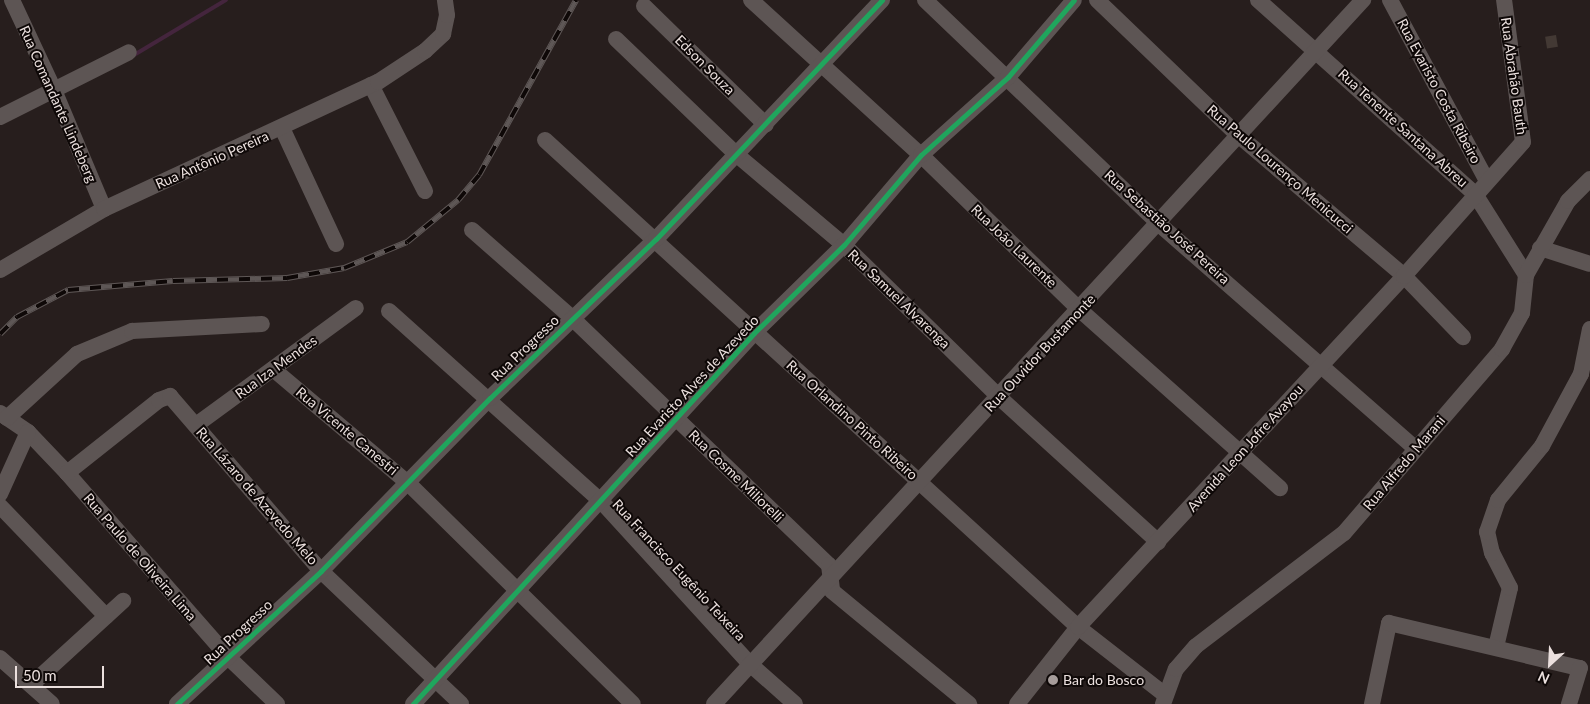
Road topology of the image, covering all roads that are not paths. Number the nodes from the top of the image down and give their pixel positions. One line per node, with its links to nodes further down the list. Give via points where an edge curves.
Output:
1 (12, 0): 19 (street, Rua Comandante Lindeberg)
2 (445, 0): 18 (street, Rua Antônio Pereira, via 447,15 443,34 425,51)
3 (750, 0): 16 (street, Rua João Laurente)
4 (882, 0): 16 (street, Rua Progresso)
5 (925, 0): 17 (street, Rua Sebastião José Pereira)
6 (1074, 0): 17 (street, Rua Evaristo Alves de Azevedo)
7 (1097, 0): 23 (street, Rua Paulo Lourenço Menicucci)
8 (1258, 0): 14 (street, Rua Tenente Santana Abreu)
9 (1363, 0): 14 (street, Rua Ouvidor Bustamonte)
10 (1390, 0): 28 (street, Rua Evaristo Costa Ribeiro)
11 (1504, 0): 28 (street, Rua Abrahão Bauth, via 1523,142)
12 (644, 6): 21 (street, Edson Souza)
13 (616, 39): 25 (street, Rua Samuel Alvarenga)
14 (1318, 51): 23 (street, Rua Ouvidor Bustamonte); 30 (street, Rua Tenente Santana Abreu)
15 (129, 52): 19 (street)
16 (821, 68): 21 (street, Rua Progresso); 26 (street, Rua João Laurente)
17 (1008, 77): 26 (street, Rua Evaristo Alves de Azevedo); 32 (street, Rua Sebastião José Pereira)
18 (371, 85): 22 (street, Rua Antônio Pereira); 29 (street)
19 (54, 90): 20 (street); 31 (street, Rua Comandante Lindeberg)
20 (0, 117)
21 (766, 125): 25 (street, Rua Progresso)
22 (282, 128): 31 (street, Rua Antônio Pereira); 35 (street)
23 (1238, 135): 32 (street, Rua Ouvidor Bustamonte); 41 (street, Rua Paulo Lourenço Menicucci)
24 (545, 140): 34 (street, Rua Orlandino Pinto Ribeiro)
25 (737, 155): 34 (street, Rua Progresso); 36 (street, Rua Samuel Alvarenga)
26 (921, 155): 36 (street, Rua Evaristo Alves de Azevedo); 43 (street, Rua João Laurente)
27 (1590, 179): 37 (street, Rua Alfredo Marani, via 1568,201)
28 (1487, 181): 30 (street, Rua Abrahão Bauth)
29 (425, 191)
30 (1475, 194): 40 (street, Rua Tenente Santana Abreu); 41 (street, Avenida Leon Jofre Avayou)
31 (104, 209): 39 (street, Rua Antônio Pereira)
32 (1159, 224): 43 (street, Rua Ouvidor Bustamonte); 50 (street, Rua Sebastião José Pereira)
33 (472, 230): 45 (street, Rua Cosme Miliorelli)
34 (656, 238): 45 (street, Rua Progresso); 48 (street, Rua Orlandino Pinto Ribeiro)
35 (336, 244)
36 (844, 245): 48 (street, Rua Evaristo Alves de Azevedo); 53 (street, Rua Samuel Alvarenga)
37 (1540, 248): 38 (street); 40 (street, Rua Alfredo Marani)
38 (1590, 264)
39 (0, 270)
40 (1526, 274): 58 (street, Rua Alfredo Marani, via 1522,313 1502,349)
41 (1404, 276): 49 (street, Rua Paulo Lourenço Menicucci); 50 (street, Avenida Leon Jofre Avayou)
42 (356, 308): 51 (street, Rua Iza Mendes)
43 (1080, 310): 53 (street, Rua Ouvidor Bustamonte); 59 (street, Rua João Laurente)
44 (389, 311): 52 (street, Rua Francisco Eugênio Teixeira)
45 (572, 318): 52 (street, Rua Progresso); 55 (street, Rua Cosme Miliorelli)
46 (262, 324): 54 (street, via 132,332 77,354)
47 (1590, 329): 74 (street, via 1581,374 1542,446 1498,500 1487,532 1492,553 1510,588)
48 (754, 333): 55 (street, Rua Evaristo Alves de Azevedo); 61 (street, Rua Orlandino Pinto Ribeiro)
49 (1463, 337)
50 (1321, 363): 58 (street, Rua Sebastião José Pereira); 59 (street, Avenida Leon Jofre Avayou)
51 (273, 369): 56 (street, Rua Iza Mendes); 62 (street, Rua Vicente Canestri)
52 (490, 398): 62 (street, Rua Progresso); 65 (street, Rua Francisco Eugênio Teixeira)
53 (1000, 398): 61 (street, Rua Ouvidor Bustamonte); 67 (street, Rua Samuel Alvarenga)
54 (4, 416): 57 (street, Rua Paulo de Oliveira Lima)
55 (676, 419): 65 (street, Rua Evaristo Alves de Azevedo); 69 (street, Rua Cosme Miliorelli, via 829,565)
56 (196, 425): 60 (street, Rua Lázaro de Azevedo Melo, via 170,396 159,400); 68 (street, Rua Lázaro de Azevedo Melo)
57 (28, 432): 60 (street, Rua Paulo de Oliveira Lima); 64 (street)
58 (1415, 448): 80 (street, Rua Alfredo Marani, via 1344,533 1196,646 1176,669)
59 (1243, 452): 63 (street, Rua João Laurente); 67 (street, Avenida Leon Jofre Avayou)
60 (67, 473): 75 (street, Rua Paulo de Oliveira Lima)
61 (921, 481): 69 (street, Rua Ouvidor Bustamonte); 73 (street, Rua Orlandino Pinto Ribeiro)
62 (408, 483): 68 (street, Rua Progresso); 70 (street, Rua Vicente Canestri)
63 (1280, 488)
64 (0, 494)
65 (601, 501): 70 (street, Rua Evaristo Alves de Azevedo); 77 (street, Rua Francisco Eugênio Teixeira)
66 (0, 506): 72 (street)
67 (1158, 542): 73 (street, Avenida Leon Jofre Avayou)
68 (321, 571): 75 (street, Rua Progresso); 78 (street, Rua Lázaro de Azevedo Melo)
69 (831, 579): 77 (street, Rua Ouvidor Bustamonte); 89 (street, Rua Cosme Miliorelli, via 832,591)
70 (518, 591): 78 (street, Rua Evaristo Alves de Azevedo); 86 (street, Rua Vicente Canestri)
71 (123, 601): 72 (street)
72 (106, 616): 79 (street)
73 (1078, 627): 80 (street, Rua Orlandino Pinto Ribeiro); 90 (street, Avenida Leon Jofre Avayou)
74 (1496, 647): 91 (street, via 1389,623); 92 (street, via 1580,668)
75 (228, 657): 82 (street, Rua Progresso); 83 (street, Rua Paulo de Oliveira Lima)
76 (0, 658): 79 (street)
77 (750, 664): 87 (street, Rua Ouvidor Bustamonte); 88 (street, Rua Francisco Eugênio Teixeira)
78 (435, 680): 84 (street, Rua Evaristo Alves de Azevedo); 85 (street, Rua Lázaro de Azevedo Melo)
79 (30, 685): 81 (street)
80 (1164, 699)
81 (52, 704)
82 (177, 704)
83 (277, 704)
84 (413, 704)
85 (461, 704)
86 (633, 704)
87 (714, 704)
88 (795, 704)
89 (969, 704)
90 (1017, 704)
91 (1372, 704)
92 (1569, 704)

